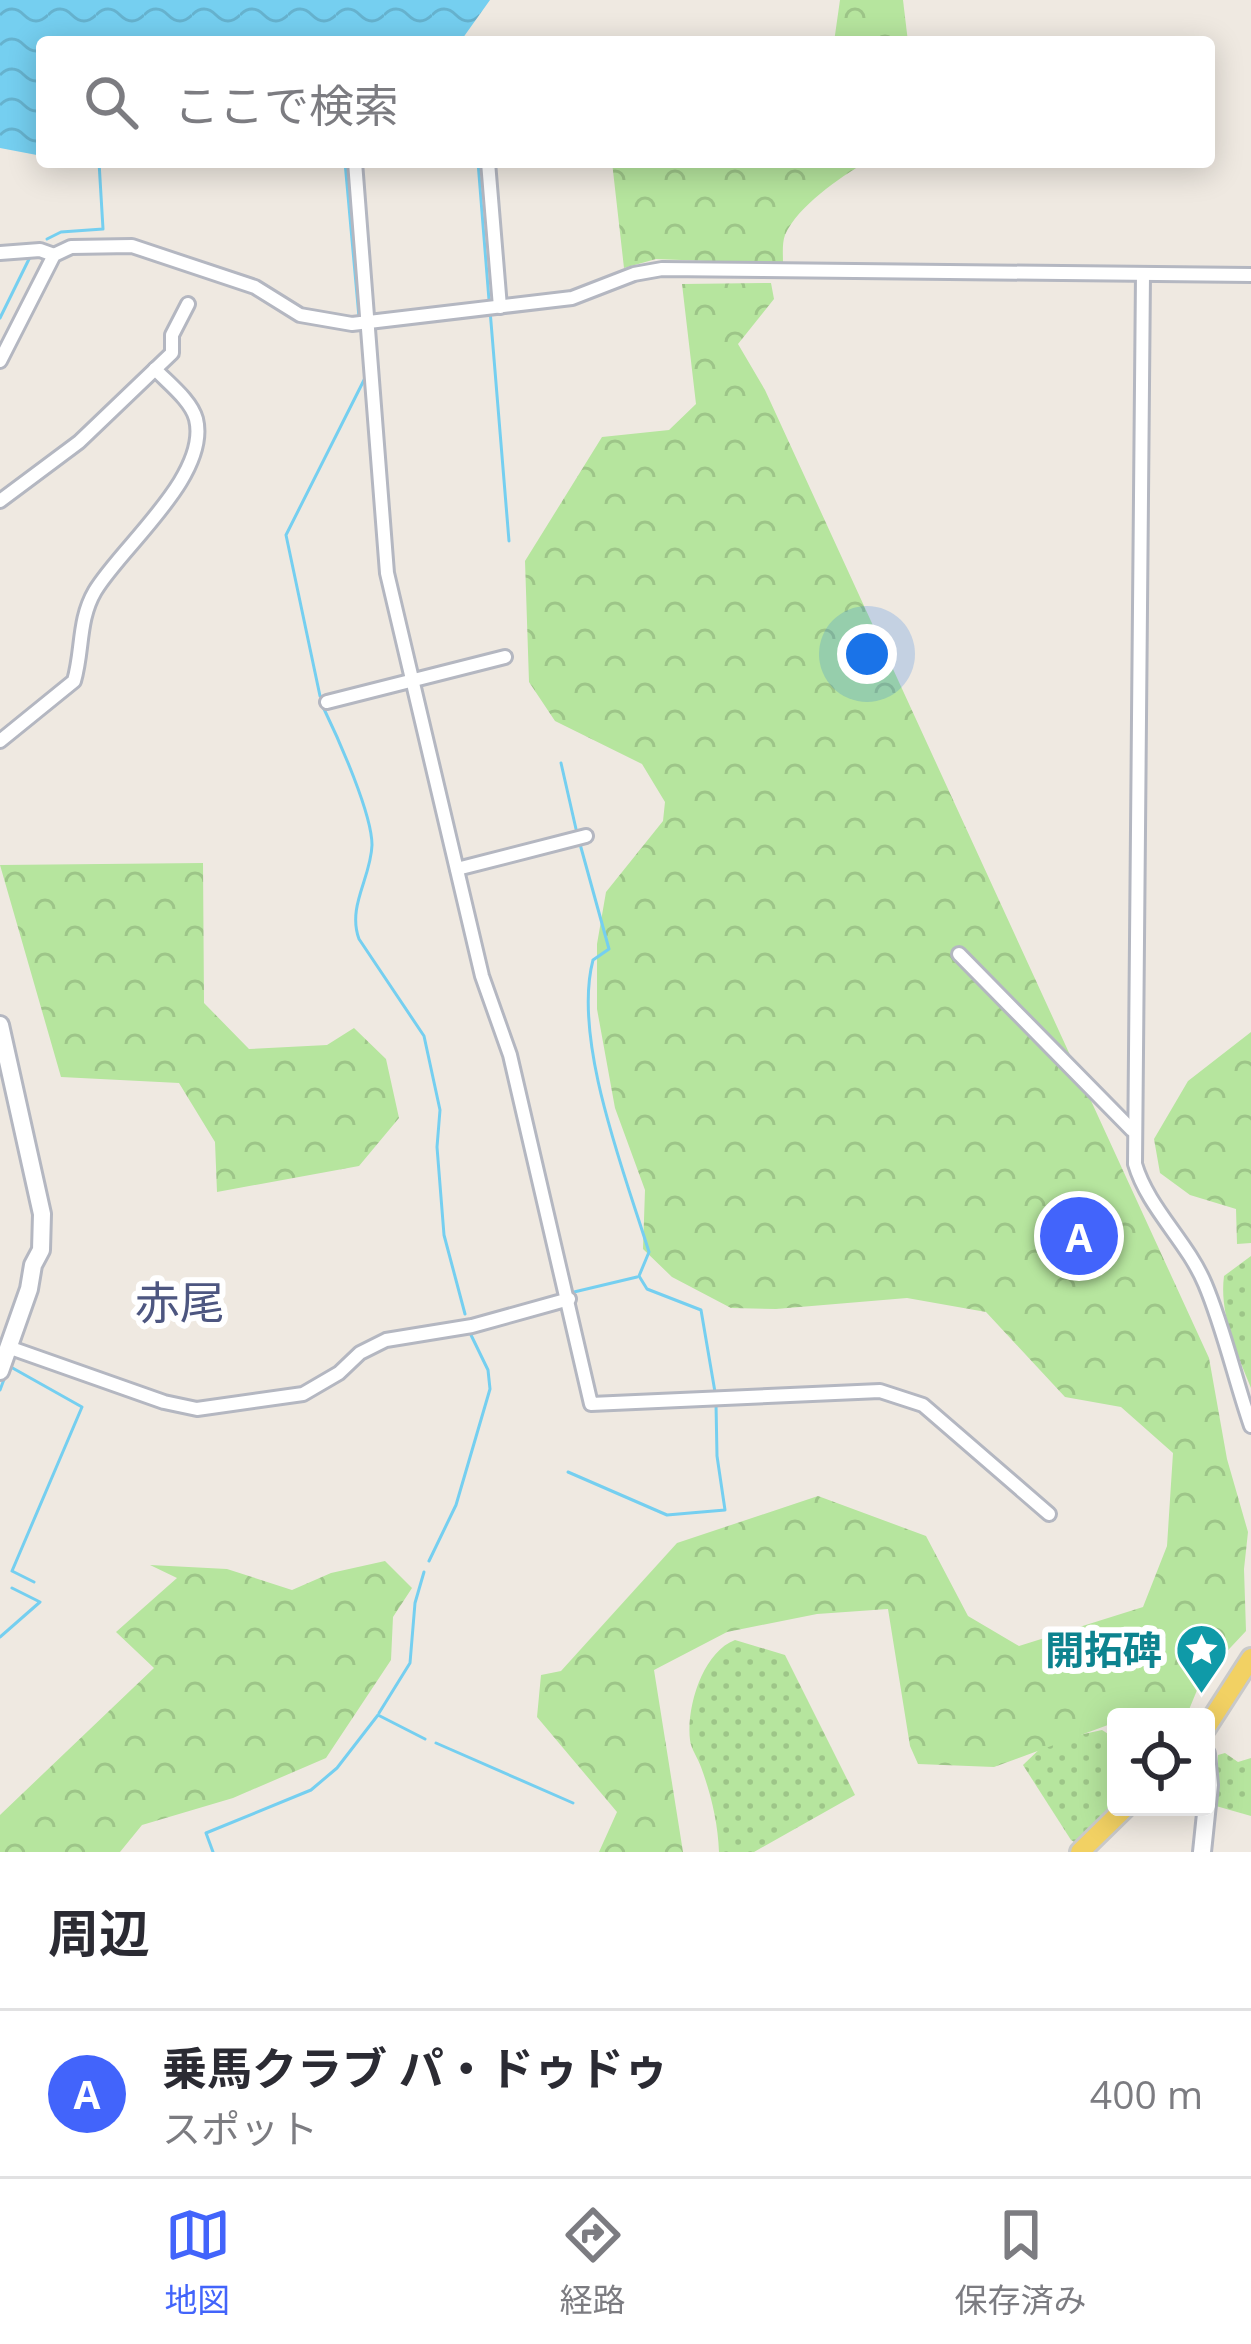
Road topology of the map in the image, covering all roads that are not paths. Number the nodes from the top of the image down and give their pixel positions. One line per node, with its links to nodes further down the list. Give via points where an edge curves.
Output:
1 (355, 168): 9 (street)
2 (488, 168): 8 (street)
3 (0, 253): 4 (street)
4 (54, 255): 9 (street, via 131,246 255,287 299,315); 10 (street)
5 (1143, 274): 6 (street); 8 (street, via 662,269 572,298); 21 (street)
6 (1251, 275)
7 (188, 304): 11 (street, via 172,353)
8 (500, 308): 9 (street)
9 (368, 323): 14 (street, via 387,573)
10 (0, 361)
11 (154, 369): 12 (street, via 80,442); 16 (street, via 196,419 189,463 83,614 74,681)
12 (0, 501)
13 (506, 658): 14 (street)
14 (411, 678): 15 (street); 18 (street)
15 (326, 702)
16 (0, 741)
17 (586, 836): 18 (street)
18 (457, 869): 22 (street)
19 (959, 954): 21 (street)
20 (0, 1025): 23 (street, via 42,1214 41,1250)
21 (1132, 1130): 25 (street, via 1140,1184 1206,1286)
22 (569, 1299): 23 (street, via 386,1340 303,1394 197,1409); 26 (street, via 591,1404 880,1391 923,1405)
23 (8, 1348): 24 (street)
24 (0, 1371)
25 (1251, 1426)
26 (1049, 1514)
27 (1251, 1658): 28 (main road)
28 (1215, 1714)
29 (1117, 1816): 31 (main road)
30 (1206, 1816): 32 (street)
31 (1080, 1852)
32 (1202, 1852)

